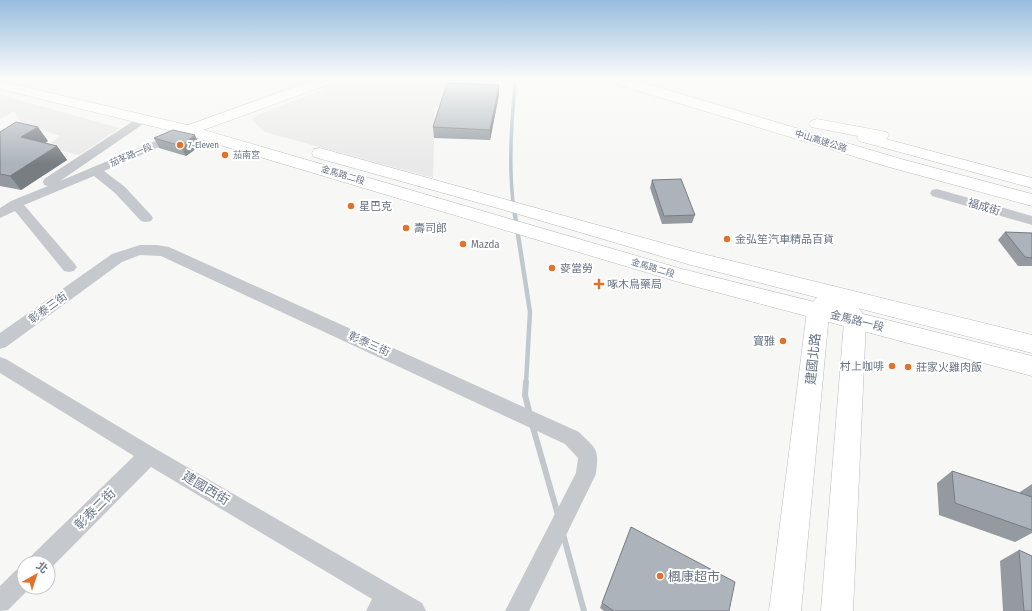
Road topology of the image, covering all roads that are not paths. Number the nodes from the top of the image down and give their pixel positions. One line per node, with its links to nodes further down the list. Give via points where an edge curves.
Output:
1 (95, 107): 7 (main road, 金馬路二段)
2 (145, 107): 8 (main road, 金馬路二段)
3 (254, 107): 8 (main road, 茄苳路一段)
4 (707, 107): 10 (main road, 中山高速公路)
5 (757, 107): 6 (main road)
6 (772, 111)
7 (145, 118): 9 (main road, 金馬路二段); 17 (street)
8 (209, 123): 9 (main road, 茄苳路一段); 23 (main road, 金馬路二段, via 514,207)
9 (189, 130): 11 (street, 茄苳路一段); 23 (main road, 金馬路二段, via 517,227)
10 (895, 162): 16 (main road, 中山高速公路); 18 (main road)
11 (95, 170): 17 (street, 茄苳路一段); 20 (street, via 120,190)
12 (1032, 171): 13 (main road, 中山高速公路, via 887,136 810,122)
13 (1032, 183)
14 (937, 194): 21 (street, 福成街)
15 (0, 200): 17 (street)
16 (1032, 200)
17 (16, 204): 19 (street, 茄苳路一段); 22 (street)
18 (1032, 210)
19 (0, 214)
20 (146, 218)
21 (1032, 221)
22 (70, 267)
23 (687, 267): 24 (main road, 金馬路一段)
24 (825, 303): 25 (main road); 27 (main road, 金馬路一段); 37 (main road, 建國北路)
25 (855, 320): 29 (main road, 金馬路一段); 38 (main road)
26 (0, 342): 36 (street, 彰泰三街, via 117,258 132,251 150,248 164,251 572,438 588,455 586,474)
27 (1032, 344)
28 (0, 364): 30 (street, 建國西街)
29 (1032, 366)
30 (150, 455): 31 (street, 彰泰二街); 34 (street, 建國西街)
31 (48, 555)
32 (16, 586): 33 (street)
33 (0, 602)
34 (383, 603): 35 (street, 建國西街)
35 (414, 611)
36 (517, 611)
37 (785, 611)
38 (837, 611)

